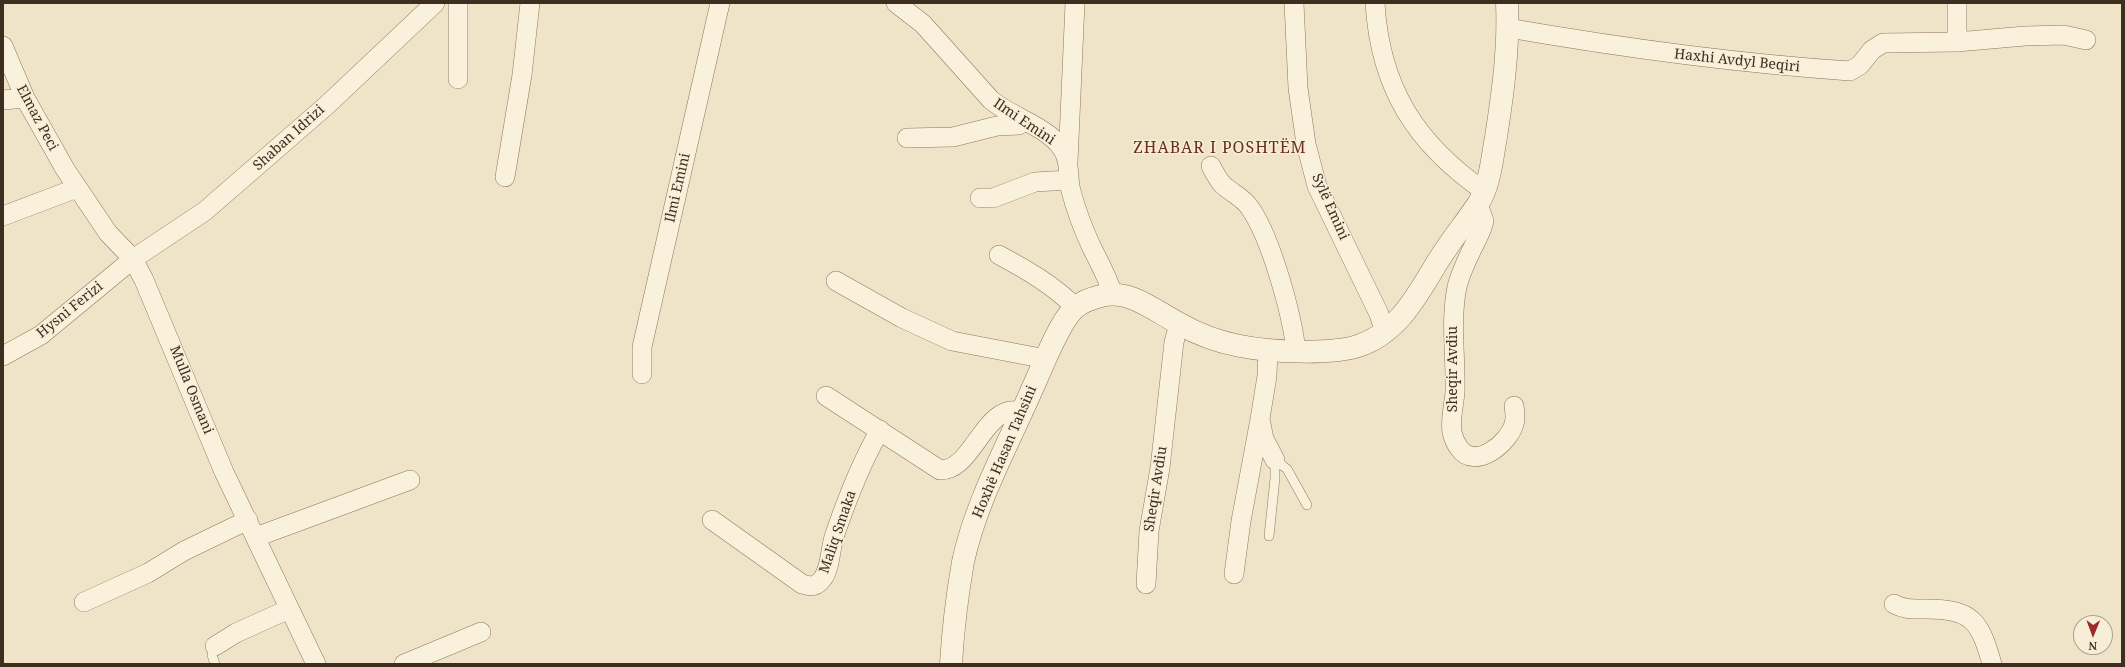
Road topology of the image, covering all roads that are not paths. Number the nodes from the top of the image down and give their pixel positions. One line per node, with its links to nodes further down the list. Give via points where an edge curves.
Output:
1 (435, 3): 28 (street, Shaban Idrizi, via 327,105 239,183 205,211)
2 (458, 3): 15 (street)
3 (530, 3): 22 (street, via 522,75)
4 (720, 3): 38 (street, Ilmi Emini, via 642,348)
5 (896, 3): 18 (street, Ilmi Emini, via 923,24 991,100)
6 (1075, 3): 21 (street)
7 (1294, 3): 33 (street, Sylë Emini, via 1298,88 1306,144 1317,186 1380,314)
8 (1375, 3): 24 (street, via 1385,67 1400,103 1416,127)
9 (1507, 3): 11 (street)
10 (1957, 3): 13 (street)
11 (1508, 28): 13 (street, Haxhi Avdyl Beqiri, via 1674,55 1850,71 1860,65 1872,50 1882,43); 24 (street, via 1504,85 1492,164)
12 (2086, 40): 13 (street, Haxhi Avdyl Beqiri, via 2064,35)
13 (1957, 42)
14 (3, 46): 16 (street, Elmaz Peci)
15 (458, 79)
16 (25, 98): 17 (street); 23 (street, Elmaz Peci)
17 (3, 100)
18 (1023, 121): 19 (street, via 1019,125 997,126 953,137); 21 (street, Ilmi Emini, via 1049,136 1062,149)
19 (907, 138)
20 (1211, 166): 35 (street, via 1223,184 1241,197 1250,208 1267,240 1294,332)
21 (1068, 171): 25 (street, via 993,198); 30 (street, Ilmi Emini, via 1071,191)
22 (505, 177)
23 (77, 188): 26 (street); 28 (street, Elmaz Peci, via 108,233)
24 (1481, 197): 33 (street, via 1415,300); 40 (street, Sheqir Avdiu, via 1484,221 1458,285 1453,312 1455,391 1452,431 1459,448 1465,454 1474,457 1497,448 1514,424)
25 (980, 198)
26 (3, 216)
27 (999, 255): 31 (street, via 1037,277)
28 (133, 259): 36 (street, Hysni Ferizi, via 41,335); 47 (street, Mulla Osmani, via 163,321 224,472)
29 (836, 281): 37 (street, via 902,318 952,341)
30 (1113, 295): 31 (street, via 1102,296); 32 (street, via 1147,305)
31 (1075, 307): 37 (street, Hoxhë Hasan Tahsini, via 1062,326)
32 (1179, 324): 34 (street, via 1211,339); 52 (street, Sheqir Avdiu, via 1174,342 1160,468 1149,531)
33 (1385, 333): 35 (street, via 1358,346)
34 (1268, 350): 35 (street); 42 (street, via 1267,376)
35 (1296, 351)
36 (3, 356)
37 (1046, 359): 41 (street, Hoxhë Hasan Tahsini)
38 (642, 374)
39 (826, 396): 43 (street)
40 (1514, 406)
41 (1022, 412): 43 (street, via 1005,412 992,422 953,468 946,470 933,466); 60 (street, Hoxhë Hasan Tahsini, via 973,526 953,625)
42 (1260, 419): 44 (street, via 1264,439); 51 (street, via 1241,520)
43 (880, 430): 48 (street, Maliq Smaka, via 834,535 823,578 816,585 802,584)
44 (1275, 460): 46 (lane, via 1287,469); 49 (lane)
45 (410, 480): 50 (street)
46 (1307, 505)
47 (248, 520): 50 (street, Mulla Osmani); 53 (street, via 184,551 148,573)
48 (712, 520)
49 (1269, 536)
50 (256, 537): 55 (street, Mulla Osmani)
51 (1234, 574)
52 (1146, 584)
53 (84, 602)
54 (1894, 604): 61 (street, via 1902,609 1943,609 1962,613 1977,624)
55 (289, 609): 56 (street, via 236,633); 57 (street, Mulla Osmani)
56 (215, 655)
57 (316, 664)
58 (404, 664): 59 (street, via 477,639)
59 (424, 664)
60 (951, 664)
61 (1992, 664)

